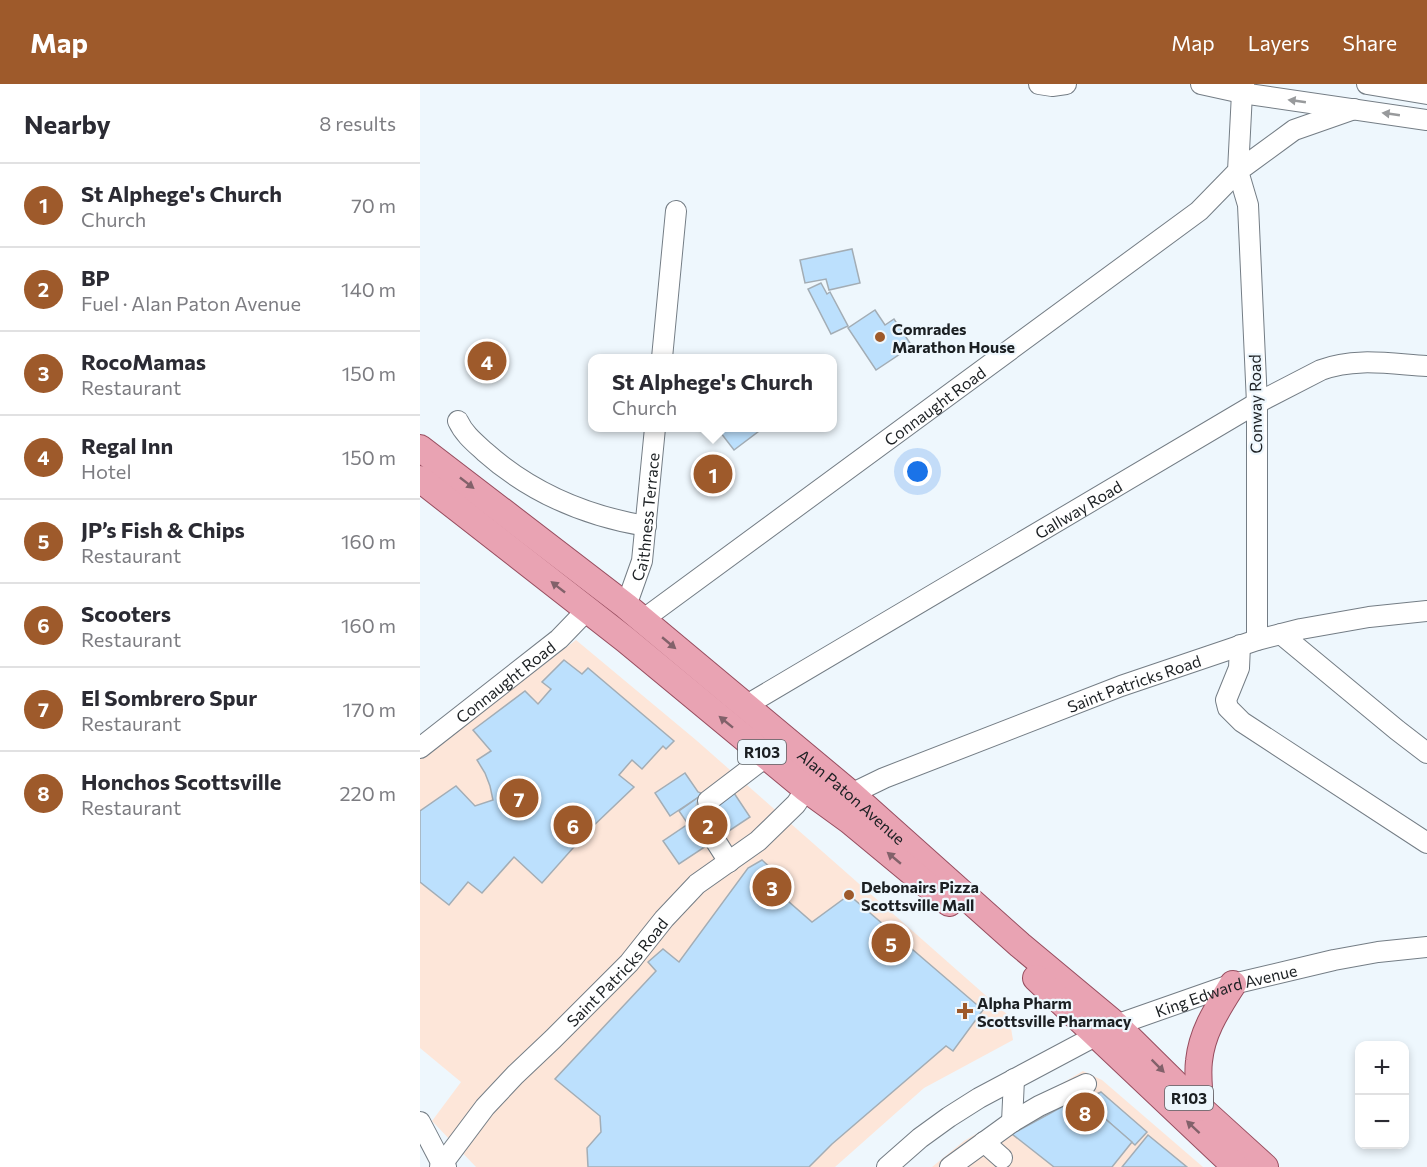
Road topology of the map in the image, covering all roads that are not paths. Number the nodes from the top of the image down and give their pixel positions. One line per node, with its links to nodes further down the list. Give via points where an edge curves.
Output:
1 (1039, 84): 2 (street)
2 (1066, 84)
3 (1201, 84): 5 (street)
4 (1367, 84): 6 (street)
5 (1243, 89): 7 (street, one-way to 5); 9 (street)
6 (1427, 94)
7 (1354, 109): 8 (street, one-way to 7); 9 (street, Connaught Road, via 1294,130)
8 (1427, 120)
9 (1238, 171): 13 (street, Conway Road, via 1248,205); 21 (street, Connaught Road, via 1199,211)
10 (676, 211): 11 (street)
11 (662, 354)
12 (1427, 366): 13 (street, Gallway Road, via 1368,362 1332,366)
13 (1257, 403): 23 (street, Conway Road); 24 (street, Gallway Road)
14 (458, 421): 18 (street, via 462,432 499,464 538,490 591,514)
15 (655, 432): 18 (street, Caithness Terrace)
16 (420, 448): 21 (main road, Alan Paton Avenue / R103, one-way to 21)
17 (420, 479): 19 (main road, Alan Paton Avenue / R103, one-way to 17)
18 (646, 526): 21 (street, Caithness Terrace)
19 (586, 610): 25 (street, Connaught Road, via 559,639); 27 (main road, Alan Paton Avenue / R103, one-way to 19)
20 (1427, 610): 22 (street, Saint Patricks Road)
21 (634, 613): 24 (main road, Alan Paton Avenue / R103, one-way to 24)
22 (1281, 634): 23 (street, Saint Patricks Road); 26 (street)
23 (1249, 642): 29 (street, Saint Patricks Road, via 1121,686); 32 (street, Conway Road, via 1226,700 1231,712)
24 (745, 706): 29 (main road, Alan Paton Avenue / R103)
25 (420, 748)
26 (1427, 753)
27 (767, 756): 28 (main road, Alan Paton Avenue / R103); 30 (street)
28 (806, 789): 33 (street, Saint Patricks Road, via 758,841); 36 (main road, Alan Paton Avenue / R103, one-way to 28, via 1035,978 850,821)
29 (851, 794): 36 (main road, Alan Paton Avenue / R103, via 1020,945)
30 (708, 801)
31 (715, 840): 33 (street)
32 (1427, 843)
33 (729, 862): 44 (street, Saint Patricks Road, via 697,884 629,963 515,1075 485,1107)
34 (1427, 947): 35 (street, King Edward Avenue, via 1334,960)
35 (1233, 984): 36 (street, King Edward Avenue); 39 (main road, via 1204,1037 1199,1062)
36 (1106, 1030): 37 (street, King Edward Avenue); 39 (main road, Alan Paton Avenue / R103, one-way to 39); 47 (main road, Alan Paton Avenue / R103, one-way to 36)
37 (1014, 1079): 41 (street); 45 (street, King Edward Avenue, via 949,1117)
38 (1086, 1084): 41 (street)
39 (1200, 1108): 48 (main road, Alan Paton Avenue / R103)
40 (420, 1122): 44 (street)
41 (1012, 1122): 42 (street)
42 (984, 1142): 43 (street); 46 (street)
43 (1002, 1158)
44 (443, 1166)
45 (887, 1167)
46 (950, 1167)
47 (1236, 1167)
48 (1265, 1167)

